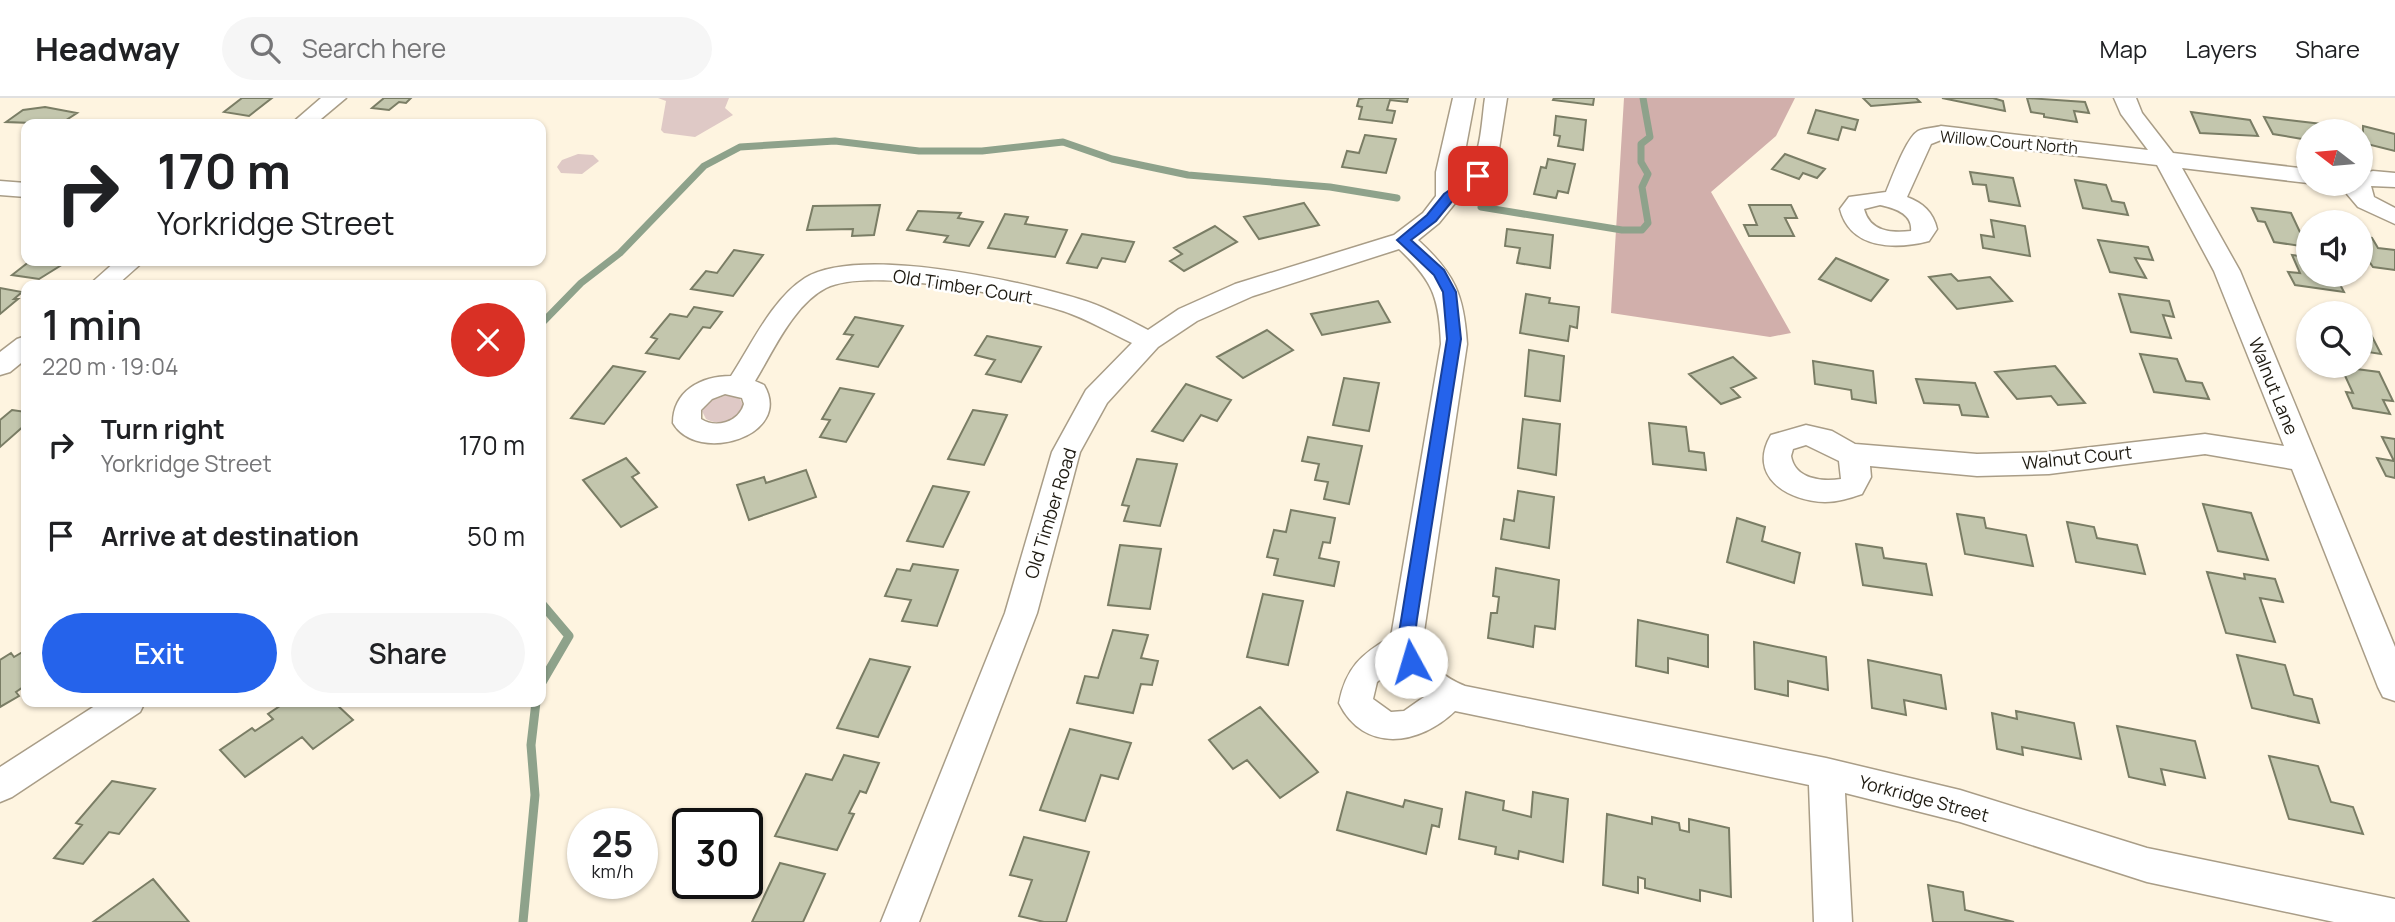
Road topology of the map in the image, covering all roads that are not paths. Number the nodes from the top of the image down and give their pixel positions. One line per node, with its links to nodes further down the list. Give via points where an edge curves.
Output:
1 (334, 98): 5 (street)
2 (1464, 98): 13 (street, via 1448,172)
3 (1494, 98): 13 (street, via 1487,155 1478,176)
4 (2126, 98): 6 (street, Walnut Lane, via 2132,114)
5 (308, 119)
6 (2165, 158): 7 (street, Willow Court North); 14 (street, Willow Court North, via 1941,133 1925,136 1920,142); 24 (street, Walnut Lane, via 2227,271)
7 (2296, 174)
8 (2373, 178): 9 (street)
9 (2395, 180)
10 (0, 188): 11 (street)
11 (21, 190)
12 (2363, 196): 15 (street)
13 (1448, 197): 16 (street)
14 (1894, 200)
15 (2395, 217)
16 (1403, 240): 19 (street, Old Timber Road, via 1244,290 1188,315); 25 (street, via 1439,273 1450,292 1454,339)
17 (126, 266): 18 (street)
18 (107, 280)
19 (1149, 341): 22 (street, Old Timber Court, via 1071,305 976,285 847,272 817,282 796,301); 32 (street, Old Timber Road, via 1096,397 1066,452 1021,613)
20 (21, 349): 21 (street)
21 (0, 366)
22 (739, 385)
23 (1849, 454): 24 (street, Walnut Court, via 1978,465 2205,444)
24 (2304, 460): 26 (street, Walnut Lane)
25 (1406, 645): 27 (street, Yorkridge Street, via 1421,676); 27 (street, via 1373,663 1359,679 1356,703 1367,717 1405,726 1430,714)
26 (2395, 688)
27 (1450, 695): 29 (street, Yorkridge Street)
28 (120, 707): 30 (street)
29 (1825, 773): 31 (street, Yorkridge Street, via 1960,806 2147,865); 33 (street)
30 (0, 786)
31 (2395, 917)
32 (900, 922)
33 (1833, 922)

